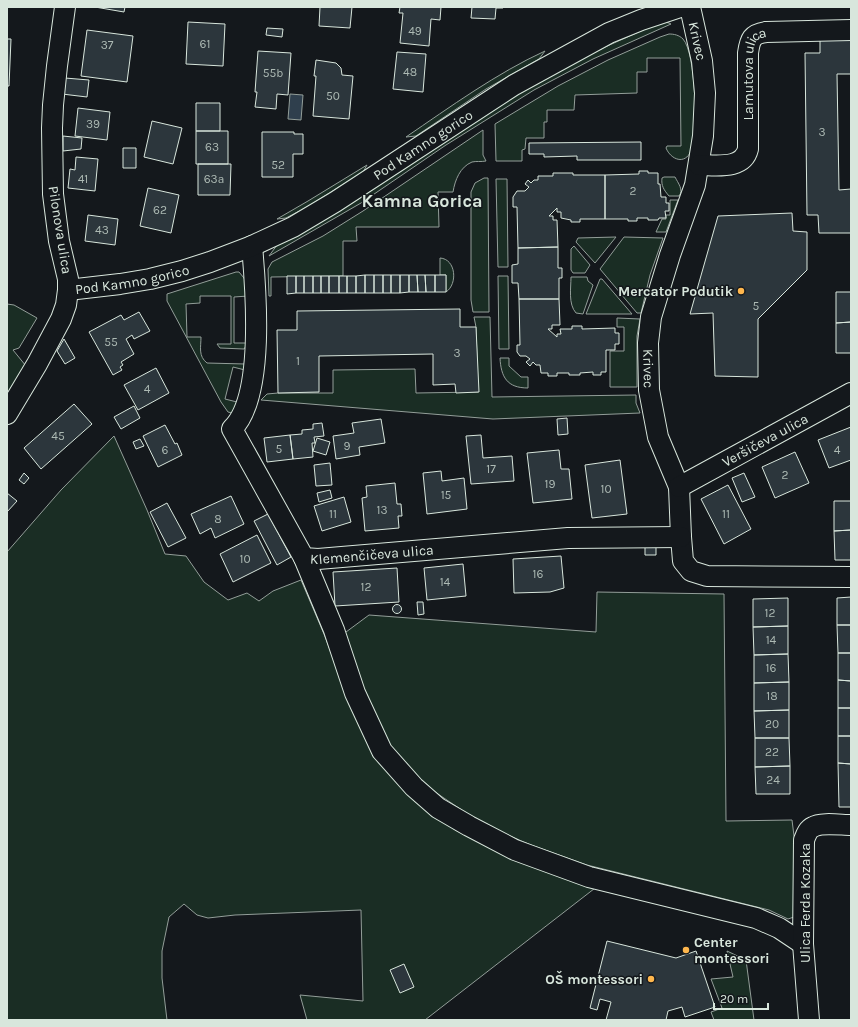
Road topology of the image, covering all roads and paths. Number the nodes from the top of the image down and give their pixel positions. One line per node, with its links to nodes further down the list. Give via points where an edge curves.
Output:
1 (65, 7): 7 (street, Pilonova ulica, via 53,105 52,186)
2 (680, 7): 6 (street, Pod Kamno gorico, via 609,33 514,85 335,202 294,227)
3 (690, 7): 5 (street, Krivec, via 702,61 705,93)
4 (851, 30): 5 (street, Lamutova ulica, via 766,32 752,37 748,53 747,154 739,163)
5 (699, 165): 10 (street, Krivec, via 651,317 648,343 649,390 658,437)
6 (252, 246): 7 (street, Pod Kamno gorico, via 210,262 150,279); 12 (street, Klemenčičeva ulica, via 255,305 253,373 247,404 232,429)
7 (68, 290): 9 (street, Pilonova ulica, via 61,319)
8 (851, 393): 10 (street, Veršičeva ulica)
9 (7, 414)
10 (679, 487): 11 (street, Krivec)
11 (681, 537): 12 (street, Klemenčičeva ulica, via 568,538 318,559); 13 (street, Krivec, via 683,561 692,571 707,576)
12 (304, 558): 15 (street, via 334,630 355,693 382,751 414,787 438,808 515,850 582,875 756,918 779,928)
13 (851, 577)
14 (851, 825): 15 (street, Ulica Ferda Kozaka, via 820,825 812,827 807,832 804,840)
15 (803, 944): 16 (street, Ulica Ferda Kozaka)
16 (809, 1020)

